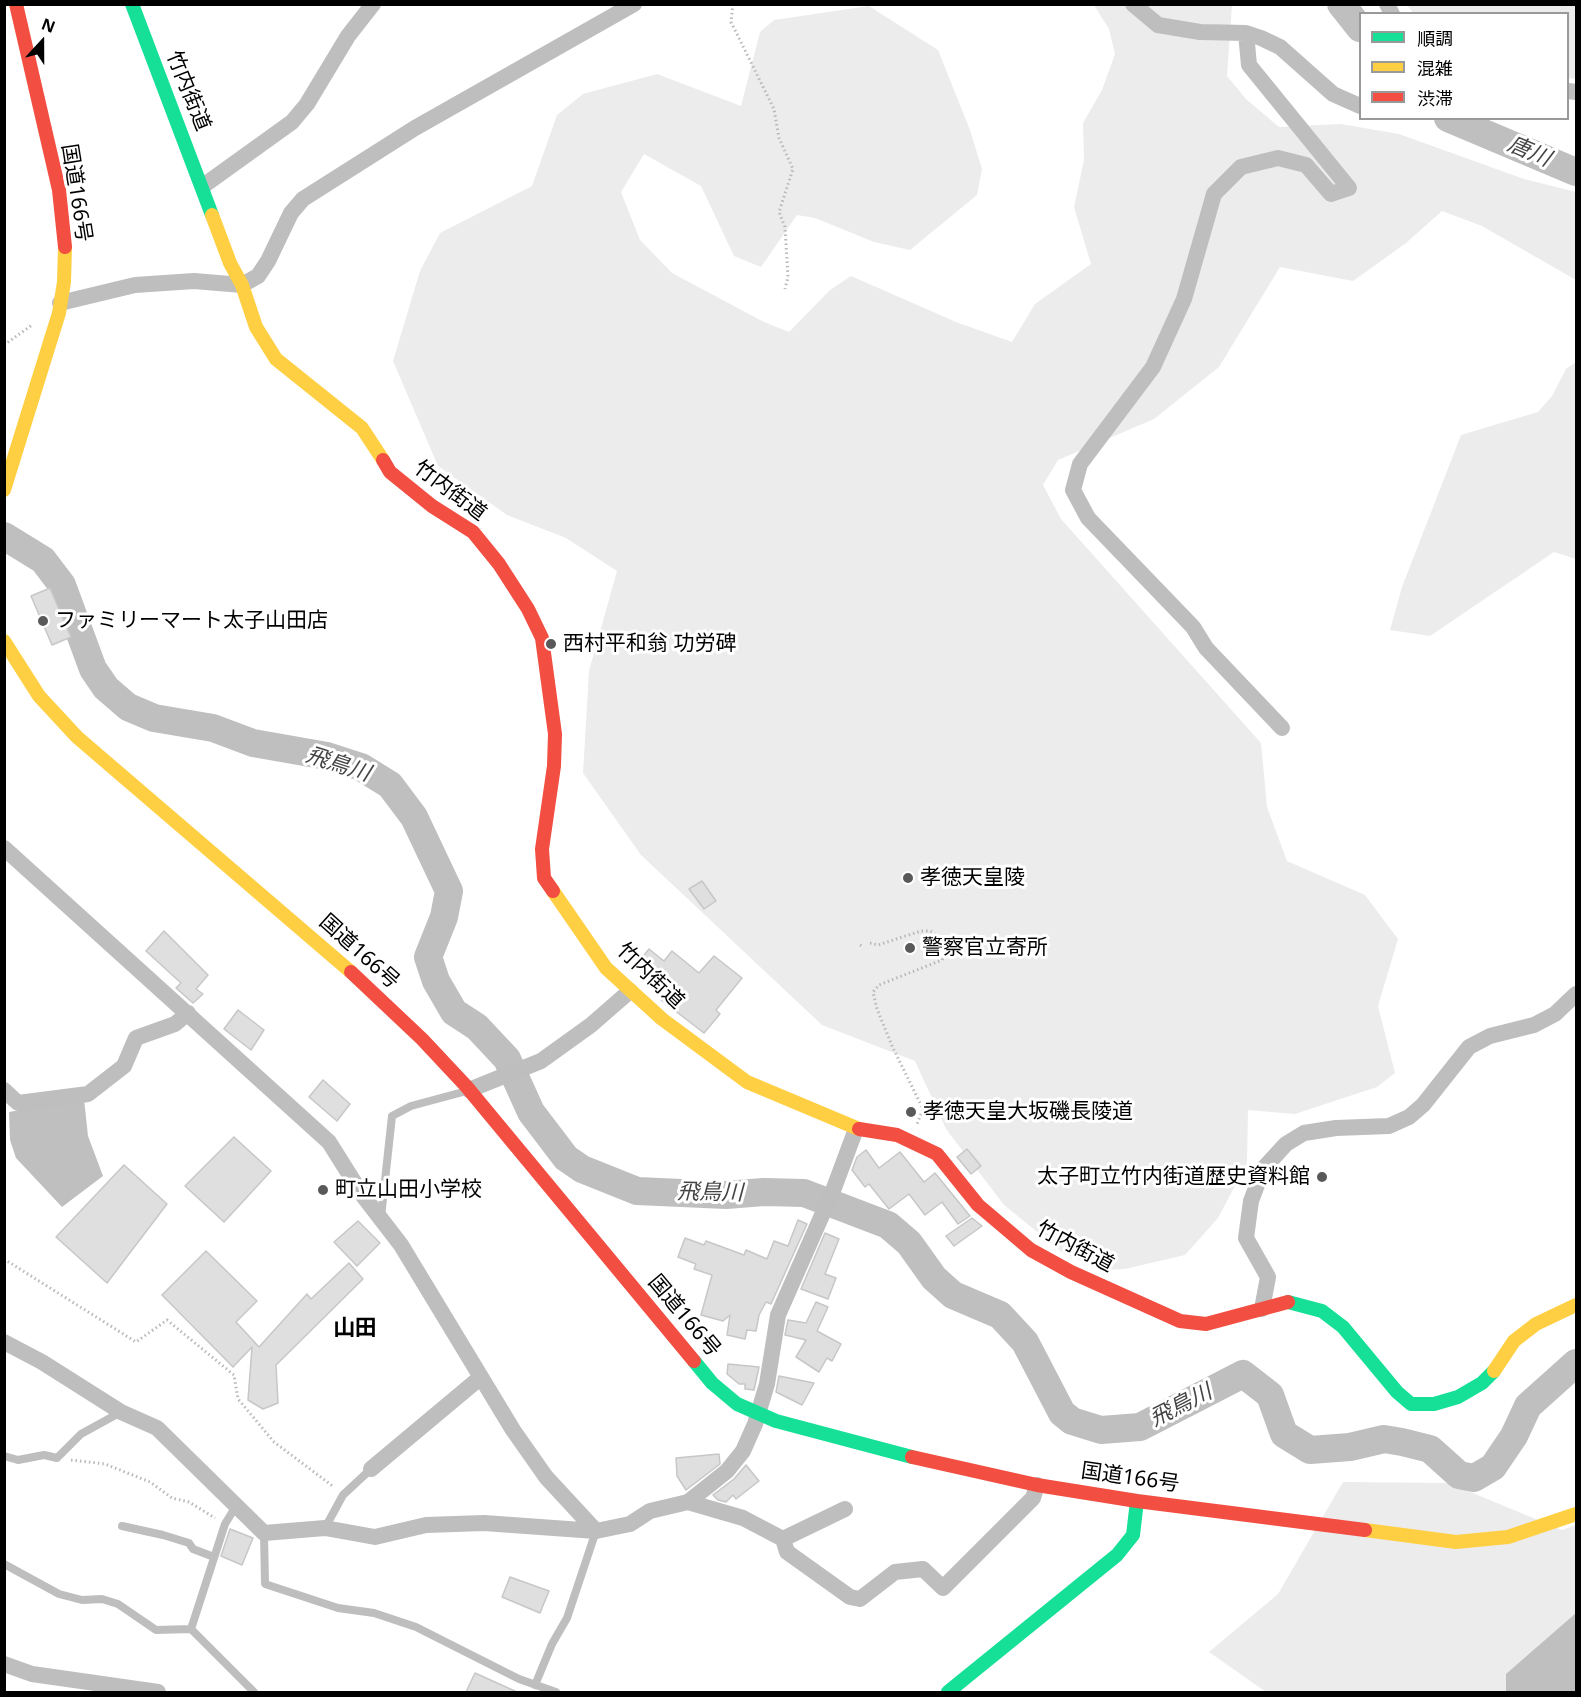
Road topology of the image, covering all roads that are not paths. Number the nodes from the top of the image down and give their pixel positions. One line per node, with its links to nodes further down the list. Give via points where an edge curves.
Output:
1 (16, 4): 10 (main road, 国道166号, via 59,190 65,234)
2 (132, 4): 8 (main road, 竹内街道)
3 (373, 4): 8 (street, via 292,122)
4 (634, 4): 9 (street, via 415,128 303,199 291,213 258,276)
5 (1133, 4): 6 (street, via 1158,25 1200,32)
6 (1246, 33): 7 (street, via 1280,47 1333,94); 13 (street, via 1249,65 1349,188 1331,194 1306,165 1278,158 1241,166 1214,194 1184,299 1153,367 1080,464 1073,490 1088,518)
7 (1359, 106)
8 (203, 186): 9 (main road, 竹内街道, via 230,263)
9 (242, 285): 10 (street, via 194,281 135,285); 15 (main road, 竹内街道, via 256,327 276,358 362,428 390,472 473,532 528,609 542,638 555,734 542,849 544,878 606,968)
10 (60, 303): 11 (main road, 国道166号)
11 (4, 490)
12 (4, 641): 19 (main road, 国道166号, via 39,696 77,737 321,944 422,1039)
13 (1281, 728)
14 (4, 848): 17 (street)
15 (630, 991): 19 (street, via 541,1061); 20 (main road, 竹内街道, via 747,1082)
16 (1576, 994): 23 (street, via 1555,1014 1534,1026 1490,1036 1469,1047 1409,1117 1389,1126 1304,1133 1286,1144 1263,1169 1251,1201 1246,1238 1268,1277)
17 (188, 1013): 18 (street, via 175,1024 136,1038 124,1066 88,1094 18,1103); 21 (street, via 329,1142)
18 (4, 1090)
19 (469, 1090): 21 (lane, via 411,1106 392,1116); 27 (main road, 国道166号, via 712,1383 737,1404)
20 (856, 1129): 23 (main road, 竹内街道, via 897,1135 937,1154 978,1205 1031,1250 1180,1321 1206,1324); 27 (street, via 778,1315)
21 (381, 1218): 25 (street)
22 (1576, 1305): 23 (main road, 竹内街道, via 1536,1323 1514,1341 1499,1366 1482,1383 1458,1397 1434,1404 1411,1404 1343,1327 1322,1311 1288,1302)
23 (1262, 1309)
24 (4, 1342): 26 (street)
25 (481, 1377): 29 (street); 38 (street, via 546,1477)
26 (122, 1413): 28 (lane, via 81,1434 57,1458 44,1455 18,1460); 33 (street, via 157,1428)
27 (759, 1413): 30 (main road, 国道166号, via 934,1463); 32 (street, via 750,1438 727,1471)
28 (4, 1456)
29 (371, 1469): 37 (lane, via 343,1494)
30 (1037, 1485): 31 (main road, 国道166号); 40 (street, via 1033,1498 943,1588 923,1569 895,1572 860,1599 850,1597 787,1551)
31 (1137, 1501): 35 (main road, 国道166号, via 1456,1542 1508,1537); 49 (main road, via 1133,1535 1117,1555)
32 (688, 1502): 38 (street, via 650,1511 630,1524); 40 (street, via 743,1518)
33 (236, 1506): 39 (street); 41 (lane)
34 (844, 1509): 40 (street)
35 (1576, 1514)
36 (122, 1526): 41 (lane, via 164,1534)
37 (325, 1528): 38 (street, via 375,1537 426,1525 484,1523); 39 (street)
38 (596, 1531): 45 (lane, via 567,1618)
39 (264, 1533): 45 (lane, via 265,1584 338,1608 374,1613 416,1627)
40 (783, 1539)
41 (214, 1557): 43 (lane)
42 (4, 1564): 43 (lane, via 59,1594 118,1604 156,1630)
43 (191, 1629): 47 (lane)
44 (4, 1664): 46 (street, via 32,1674)
45 (535, 1685): 48 (lane)
46 (158, 1692)
47 (254, 1692)
48 (556, 1692)
49 (948, 1692)

